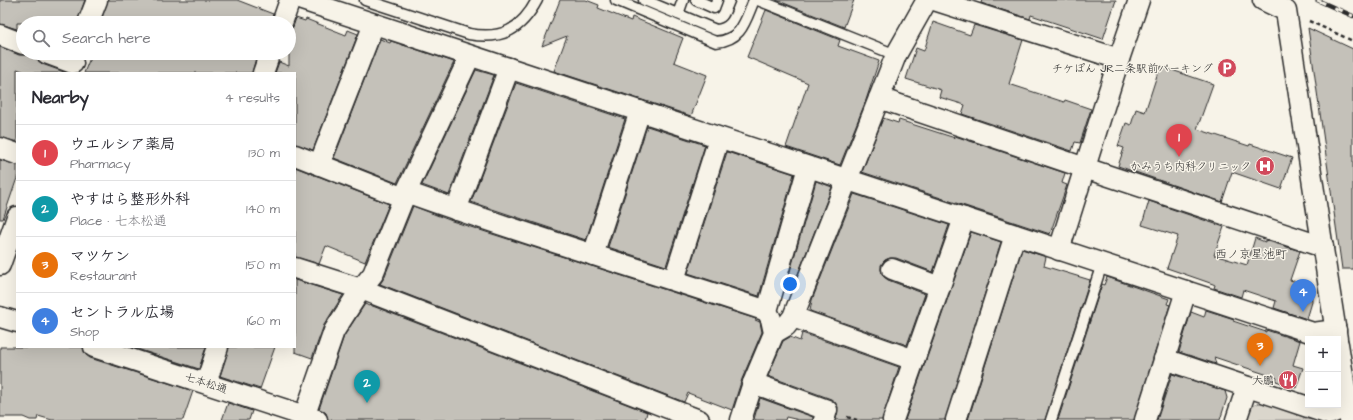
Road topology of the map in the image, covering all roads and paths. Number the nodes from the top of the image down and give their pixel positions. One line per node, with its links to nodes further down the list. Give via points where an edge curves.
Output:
1 (97, 0): 20 (street)
2 (290, 0): 21 (street)
3 (302, 0): 22 (street)
4 (365, 0): 5 (lane, via 484,37 504,33 523,21)
5 (536, 0)
6 (616, 0): 12 (lane, via 716,42 734,37 742,28)
7 (644, 0): 19 (lane)
8 (683, 0): 19 (lane)
9 (696, 0): 10 (lane, via 714,8)
10 (717, 0)
11 (742, 0): 19 (lane, via 731,25 726,29 716,30)
12 (754, 0)
13 (758, 0): 26 (lane)
14 (927, 0): 26 (street)
15 (934, 0): 28 (street)
16 (1138, 0): 28 (street)
17 (1263, 0): 18 (street)
18 (1286, 11): 25 (path); 49 (street)
19 (678, 14)
20 (91, 16)
21 (284, 16)
22 (374, 24): 27 (street); 40 (street)
23 (0, 35): 24 (street)
24 (16, 41)
25 (1353, 41)
26 (896, 55): 34 (street)
27 (470, 56): 32 (street); 44 (street)
28 (1119, 59): 42 (street)
29 (62, 60): 31 (street)
30 (268, 60): 33 (street)
31 (75, 66)
32 (510, 68): 35 (street); 45 (street)
33 (263, 72)
34 (880, 98): 42 (street); 43 (street)
35 (640, 112): 36 (street); 51 (street)
36 (719, 138): 41 (street); 56 (street)
37 (0, 148): 38 (street)
38 (16, 154)
39 (296, 156): 40 (street)
40 (319, 165): 44 (street)
41 (808, 167): 43 (street); 60 (street)
42 (1085, 168): 49 (street); 50 (street)
43 (847, 180): 47 (street); 62 (street)
44 (405, 195): 45 (street); 58 (street, via 373,274)
45 (456, 210): 51 (street)
46 (11, 217): 53 (street)
47 (964, 218): 48 (street); 57 (street)
48 (1015, 235): 50 (street); 81 (street)
49 (1323, 247): 66 (street)
50 (1060, 250): 52 (street)
51 (594, 255): 56 (street)
52 (1102, 264): 59 (street); 82 (lane)
53 (0, 265)
54 (296, 268): 58 (street)
55 (892, 269): 57 (street)
56 (674, 280): 60 (street)
57 (940, 287): 70 (street)
58 (361, 289): 76 (street, via 334,331); 77 (street)
59 (1186, 291): 65 (street); 69 (street)
60 (767, 311): 64 (street)
61 (0, 317): 63 (street)
62 (793, 317): 64 (street, via 786,326); 70 (street)
63 (16, 322)
64 (774, 333): 72 (street)
65 (1328, 336)
66 (1337, 336)
67 (102, 348): 73 (street, 七本松通)
68 (218, 348): 73 (street)
69 (1164, 359): 74 (street); 83 (street)
70 (914, 360): 80 (street)
71 (1341, 363): 75 (street)
72 (753, 383): 78 (street); 79 (street, via 827,410)
73 (206, 384): 76 (street, 七本松通)
74 (1247, 387): 75 (street, via 1329,414); 84 (street)
75 (1349, 413)
76 (308, 418)
77 (700, 420)
78 (741, 420)
79 (824, 420)
80 (893, 420)
81 (956, 420)
82 (1051, 420)
83 (1145, 420)
84 (1236, 420)

